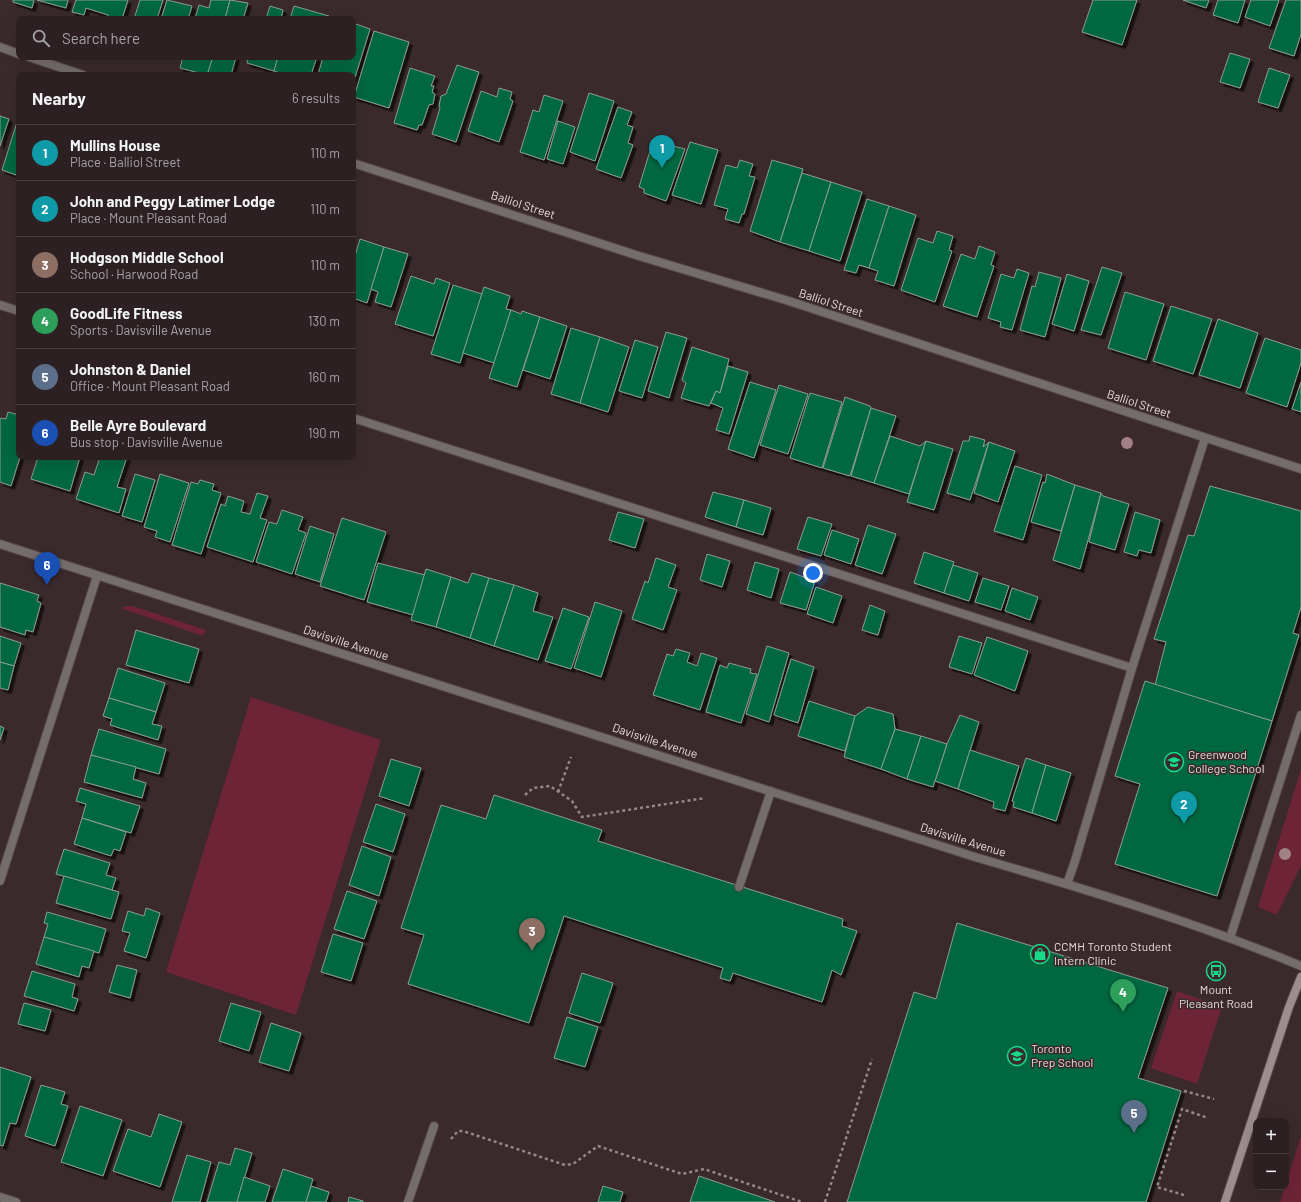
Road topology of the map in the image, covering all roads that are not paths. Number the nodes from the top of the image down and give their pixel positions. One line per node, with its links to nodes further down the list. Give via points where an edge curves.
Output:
1 (0, 47): 2 (street)
2 (16, 53)
3 (38, 60): 4 (street)
4 (74, 72)
5 (356, 164): 9 (street, Balliol Street, via 639,256 788,301)
6 (0, 305): 7 (street)
7 (16, 310)
8 (356, 419): 13 (street)
9 (1205, 438): 10 (street, Balliol Street); 13 (street)
10 (1301, 469)
11 (0, 544): 12 (street, Davisville Avenue)
12 (97, 576): 15 (street, Davisville Avenue); 16 (street)
13 (1132, 668): 17 (street)
14 (1301, 716): 19 (street)
15 (771, 791): 17 (street, Davisville Avenue); 18 (street)
16 (0, 881)
17 (1067, 884): 19 (street, Davisville Avenue)
18 (739, 887)
19 (1230, 938): 20 (street, Davisville Avenue)
20 (1301, 966)
21 (1301, 977): 26 (main road)
22 (434, 1126): 25 (street)
23 (0, 1197): 24 (street)
24 (16, 1202)
25 (408, 1202)
26 (1224, 1202)

